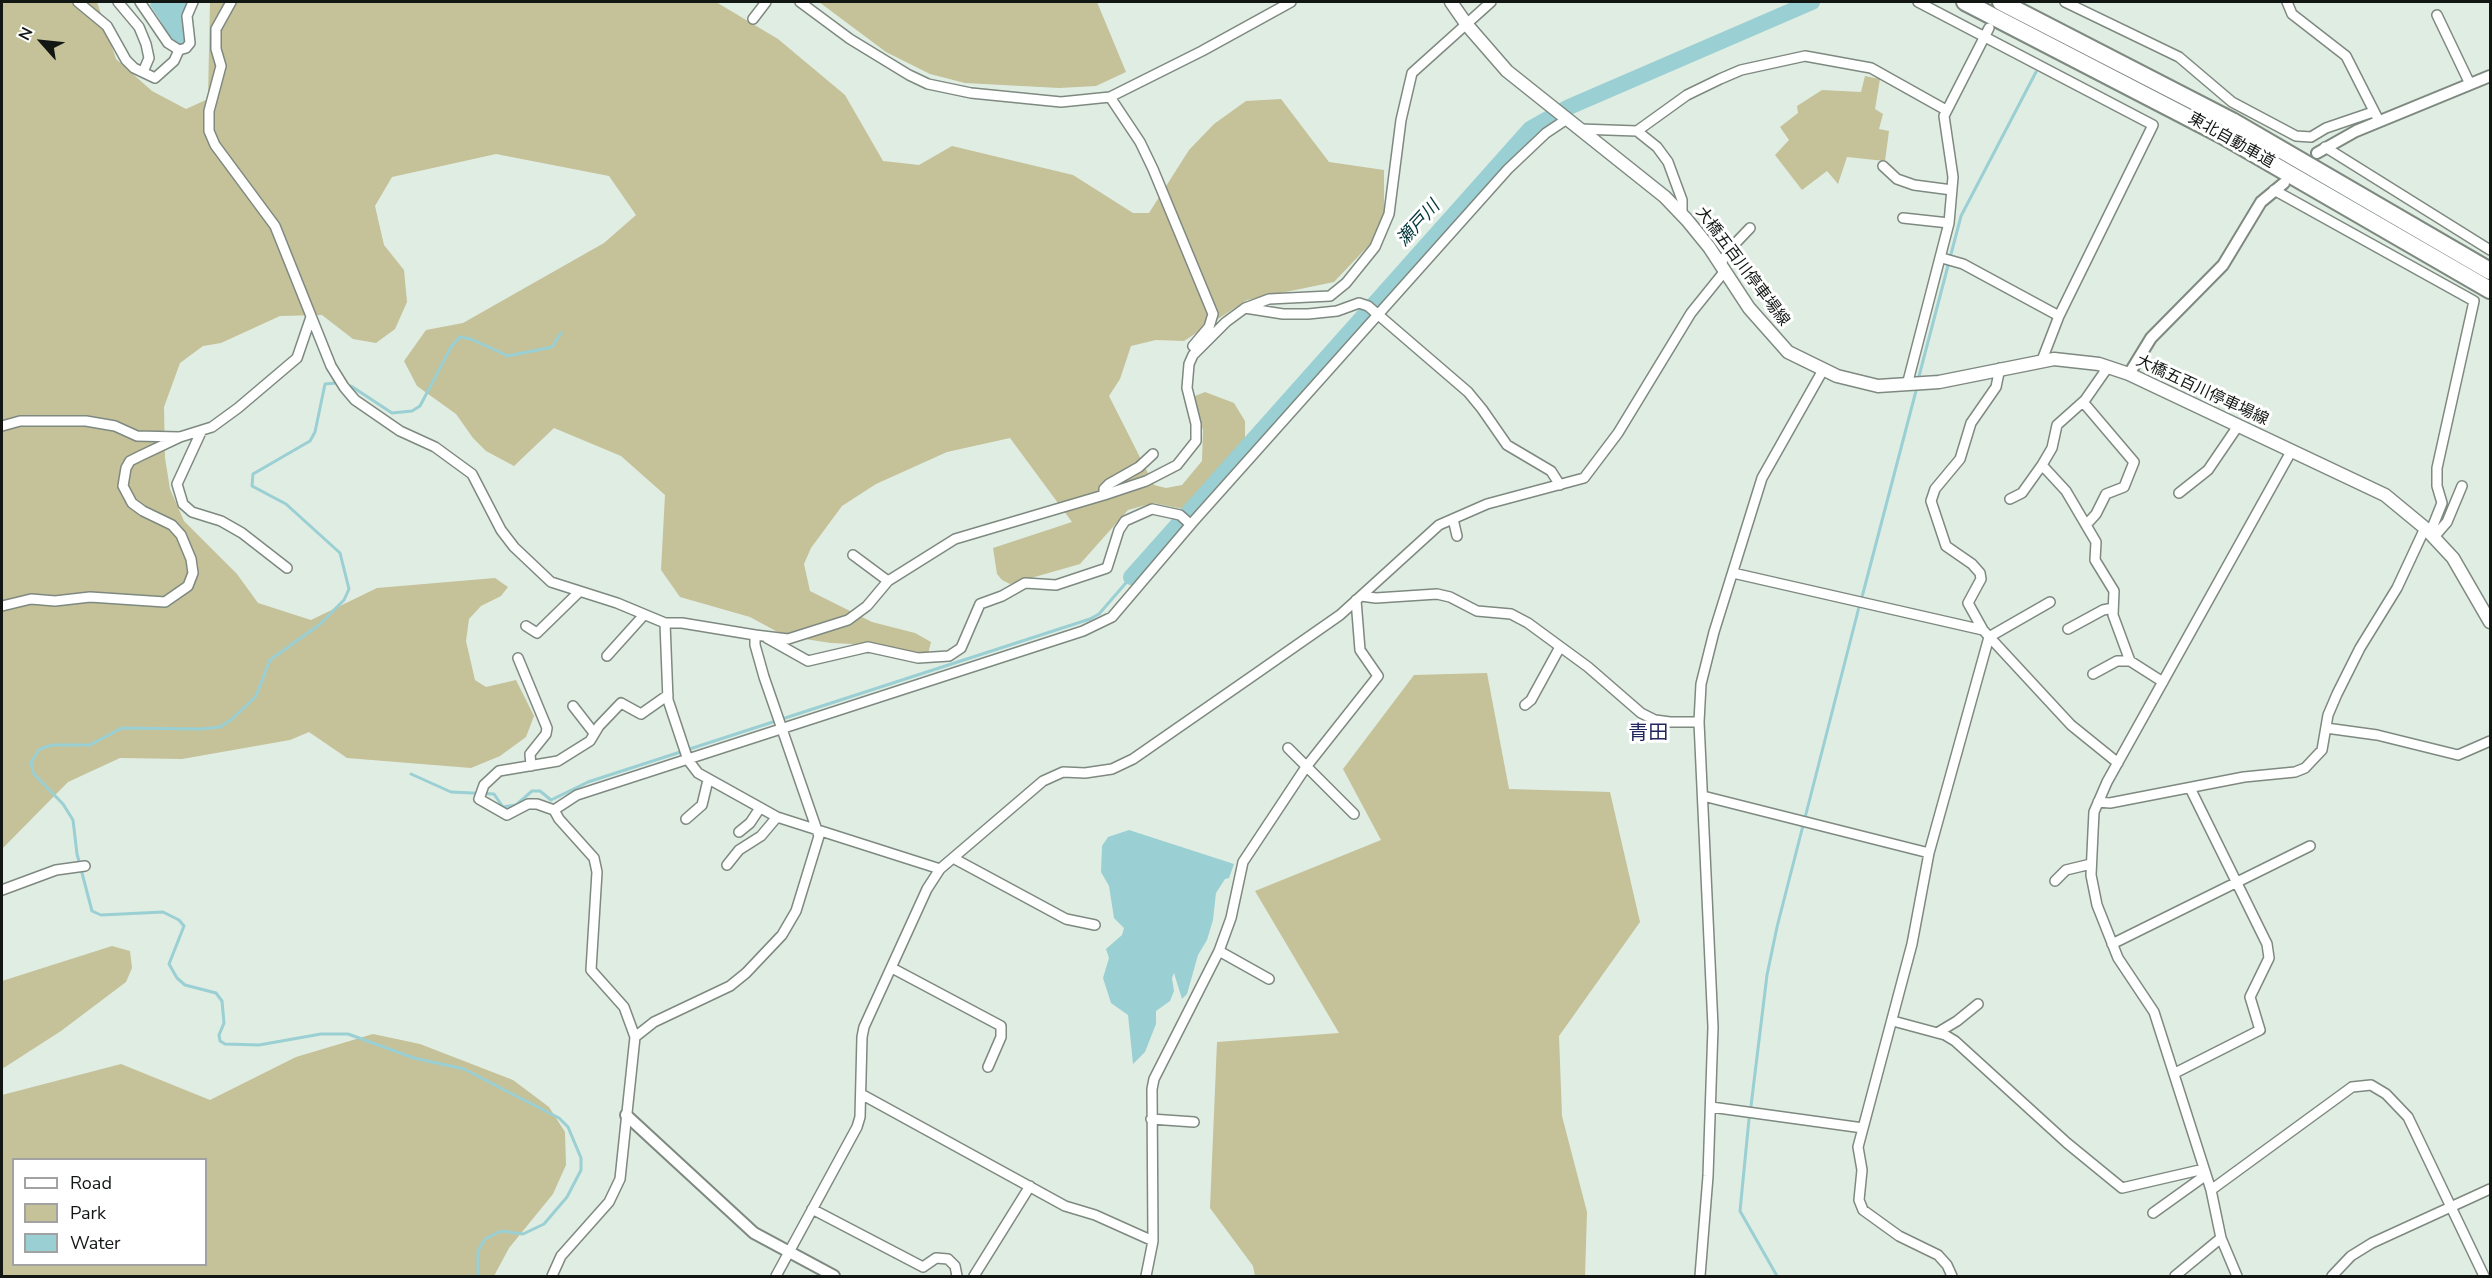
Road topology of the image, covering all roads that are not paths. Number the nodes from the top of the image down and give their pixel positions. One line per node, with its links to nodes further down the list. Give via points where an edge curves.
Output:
1 (78, 2): 22 (street, via 107,26 126,60)
2 (118, 2): 22 (street, via 139,27 146,44 149,58)
3 (140, 2): 21 (street, via 168,43)
4 (193, 2): 21 (street, via 187,16 190,43)
5 (231, 2): 48 (street, via 216,29 221,66 209,111 209,130 215,145 275,226)
6 (766, 2): 17 (street)
7 (800, 2): 25 (street, via 850,39 928,84 971,93 1061,102)
8 (1291, 2): 25 (street)
9 (1451, 2): 18 (main road, 大橋五百川停車場線)
10 (1491, 2): 18 (street)
11 (1918, 2): 20 (street)
12 (1965, 2): 44 (highway, 東北自動車道, via 2222,135)
13 (2001, 2): 43 (highway, 東北自動車道, via 2232,121)
14 (2065, 2): 27 (street, via 2179,57 2232,102 2296,136 2311,136 2326,128)
15 (2287, 2): 27 (street, via 2292,14 2346,56)
16 (2437, 15): 24 (street)
17 (753, 19)
18 (1467, 25): 28 (main road, 大橋五百川停車場線, via 1507,71); 45 (street, via 1412,73 1401,120 1389,214 1375,247 1330,296 1269,299)
19 (1989, 28): 20 (street)
20 (1984, 38): 26 (street); 47 (street, via 2153,125)
21 (179, 50): 22 (street, via 174,61 154,78)
22 (143, 72)
23 (2490, 76): 24 (street)
24 (2470, 84): 27 (street)
25 (1110, 97): 49 (street, via 1148,160 1213,314 1209,327 1193,346)
26 (1946, 110): 30 (street, via 1871,68 1805,56 1720,79 1687,95); 34 (street, via 1944,126 1952,164)
27 (2376, 117): 31 (street)
28 (1566, 118): 29 (main road, 大橋五百川停車場線); 46 (street, via 1516,161)
29 (1579, 129): 30 (street); 36 (main road, 大橋五百川停車場線)
30 (1637, 131): 36 (street, via 1668,162 1682,200)
31 (2321, 150): 40 (street)
32 (1883, 166): 34 (street, via 1897,179 1914,185)
33 (2284, 183): 35 (street)
34 (1952, 190): 38 (street)
35 (2274, 190): 54 (street, via 2251,216 2223,265 2151,338); 72 (street, via 2474,301 2436,468 2442,503)
36 (1682, 214): 42 (main road, 大橋五百川停車場線)
37 (1903, 218): 38 (street)
38 (1949, 223): 41 (street)
39 (1750, 228): 42 (street, via 1730,249)
40 (2490, 250)
41 (1947, 259): 47 (street); 55 (street)
42 (1722, 269): 53 (main road, 大橋五百川停車場線, via 1749,308 1788,352); 64 (street, via 1608,447 1584,477)
43 (2490, 271)
44 (2490, 290)
45 (1245, 308): 46 (street, via 1308,314 1337,311 1359,303); 49 (street)
46 (1374, 310): 64 (street, via 1468,392 1507,445 1551,471); 70 (street)
47 (2059, 316): 50 (street)
48 (311, 317): 59 (street, via 297,358 238,408); 78 (street, via 331,366 355,400 400,431 457,461 472,474 514,547 551,582)
49 (1197, 351): 67 (street, via 1187,378 1196,441 1177,465 1166,472)
50 (2042, 360): 51 (main road, 大橋五百川停車場線, via 2069,359); 52 (main road, 大橋五百川停車場線)
51 (2108, 367): 54 (main road, 大橋五百川停車場線); 56 (street)
52 (2000, 368): 55 (main road, 大橋五百川停車場線); 88 (street, via 1996,387 1971,423 1960,459 1935,489 1931,501 1948,549 1980,573 1968,603)
53 (1823, 370): 55 (main road, 大橋五百川停車場線, via 1869,385); 76 (street, via 1762,478)
54 (2129, 374): 58 (main road, 大橋五百川停車場線)
55 (1914, 385)
56 (2083, 402): 63 (street, via 2057,424 2052,448); 71 (street, via 2134,462 2124,487 2106,494)
57 (2, 426): 60 (street, via 86,421 115,426 137,436)
58 (2238, 426): 61 (main road, 大橋五百川停車場線); 66 (street, via 2208,470)
59 (201, 432): 60 (street); 75 (street, via 177,483 183,504 192,512 242,533)
60 (180, 437): 81 (street, via 130,461 123,486 137,508 172,525 181,534 193,573 188,586 165,602 90,597 31,599)
61 (2292, 450): 72 (main road, 大橋五百川停車場線, via 2385,495); 96 (street)
62 (1153, 454): 67 (street, via 1139,468 1109,484)
63 (2042, 465): 68 (street, via 2022,493); 71 (street, via 2066,491)
64 (1560, 485): 69 (street, via 1487,504)
65 (2462, 486): 72 (street, via 2447,522)
66 (2179, 493)
67 (1104, 495): 77 (street, via 955,539)
68 (2010, 499)
69 (1454, 519): 73 (street); 79 (street, via 1438,525)
70 (1190, 524): 90 (street, via 1180,515 1152,509 1125,521 1107,568 1056,585 1025,583 980,604 961,648 949,656 918,658 868,647 808,661); 101 (street, via 1112,617 1097,626)
71 (2086, 525): 82 (street, via 2096,542 2095,560 2114,591)
72 (2430, 532): 84 (main road, 大橋五百川停車場線, via 2453,558); 102 (street, via 2349,668)
73 (1457, 537)
74 (853, 555): 77 (street)
75 (287, 568)
76 (1732, 573): 88 (street); 100 (street, via 1707,654)
77 (888, 581): 90 (street, via 853,618 788,639)
78 (579, 592): 83 (street, via 617,603); 86 (street, via 537,633)
79 (1359, 598): 91 (street, via 1437,594 1450,597 1477,611 1511,614); 109 (street, via 1360,650 1378,676); 123 (street, via 1133,759 1112,769 1063,772 1042,781)
80 (2050, 602): 88 (street)
81 (2, 606)
82 (2113, 608): 87 (street); 94 (street)
83 (643, 616): 85 (street); 92 (street)
84 (2490, 622)
85 (665, 623): 89 (street); 97 (street)
86 (526, 626)
87 (2068, 629)
88 (1986, 633): 107 (street, via 2071,724); 122 (street)
89 (755, 635): 90 (street); 101 (street)
90 (766, 637)
91 (1560, 647): 98 (street); 100 (street, via 1641,713 1655,720)
92 (607, 656)
93 (518, 658): 108 (street, via 547,728 530,754)
94 (2130, 661): 95 (street, via 2118,661); 96 (street)
95 (2094, 674)
96 (2163, 682): 107 (street)
97 (668, 695): 103 (street, via 641,714 621,703); 106 (street)
98 (1525, 705)
99 (573, 706): 103 (street)
100 (1699, 722): 112 (street)
101 (780, 723): 106 (street); 119 (street)
102 (2326, 728): 104 (street, via 2377,735 2458,755); 111 (street, via 2322,750 2301,771 2244,777)
103 (594, 733): 108 (street, via 577,751 558,761)
104 (2490, 741)
105 (1288, 748): 109 (street)
106 (685, 753): 110 (street); 115 (street, via 577,795)
107 (2118, 763): 113 (street)
108 (531, 766): 115 (street, via 499,771 478,799 507,815 528,804)
109 (1306, 767): 116 (street); 133 (street, via 1244,862)
110 (708, 780): 114 (street); 118 (street, via 702,805)
111 (2191, 790): 113 (street); 129 (street)
112 (1703, 796): 122 (street); 143 (street, via 1713,1027)
113 (2098, 802): 124 (street)
114 (760, 808): 117 (street); 120 (street)
115 (554, 810): 139 (street, via 597,864 591,970 624,1007)
116 (1354, 814)
117 (777, 818): 119 (street); 125 (street)
118 (686, 819)
119 (818, 830): 127 (street); 139 (street, via 818,844 804,890 782,935 730,986 654,1022)
120 (739, 832)
121 (2310, 846): 129 (street)
122 (1929, 853): 137 (street)
123 (953, 858): 127 (street); 131 (street, via 1066,919)
124 (2091, 864): 128 (street, via 2066,870); 132 (street, via 2093,889)
125 (727, 865)
126 (82, 867): 130 (street, via 56,870)
127 (940, 869): 134 (street)
128 (2055, 881)
129 (2237, 882): 132 (street); 141 (street, via 2268,950 2266,965 2250,997 2260,1030)
130 (2, 890)
131 (1095, 925)
132 (2112, 944): 141 (street, via 2149,1001)
133 (1219, 951): 135 (street); 145 (street, via 1154,1079)
134 (892, 968): 140 (street, via 1001,1026 1001,1037); 142 (street, via 862,1036)
135 (1269, 979)
136 (1978, 1004): 138 (street)
137 (1893, 1021): 138 (street); 147 (street)
138 (1937, 1033): 148 (street, via 1955,1041 2122,1188)
139 (635, 1037): 144 (street)
140 (988, 1067)
141 (2175, 1073): 148 (street)
142 (861, 1094): 149 (street); 153 (street, via 857,1127)
143 (1711, 1107): 147 (street); 164 (street)
144 (626, 1114): 157 (street, via 754,1233); 158 (street, via 616,1191 561,1256)
145 (1152, 1119): 146 (street); 156 (street)
146 (1194, 1122)
147 (1863, 1128): 165 (street, via 1858,1147 1862,1170 1859,1200 1863,1210 1899,1236 1938,1255)
148 (2205, 1172): 151 (street); 154 (street)
149 (1030, 1186): 156 (street, via 1065,1206); 162 (street)
150 (2490, 1189): 152 (street)
151 (2211, 1190): 152 (street, via 2327,1103 2352,1087 2365,1084 2379,1088 2409,1118); 155 (street)
152 (2451, 1206): 168 (street, via 2372,1243 2351,1256); 169 (street)
153 (812, 1209): 157 (street); 161 (street, via 923,1267 936,1258 948,1259 956,1266)
154 (2153, 1213)
155 (2221, 1238): 166 (street); 167 (street)
156 (1152, 1241): 163 (street)
157 (789, 1252): 159 (street); 160 (street)
158 (552, 1276)
159 (776, 1276)
160 (834, 1276)
161 (957, 1276)
162 (974, 1276)
163 (1146, 1276)
164 (1700, 1276)
165 (1952, 1276)
166 (2175, 1276)
167 (2237, 1276)
168 (2332, 1276)
169 (2484, 1276)

